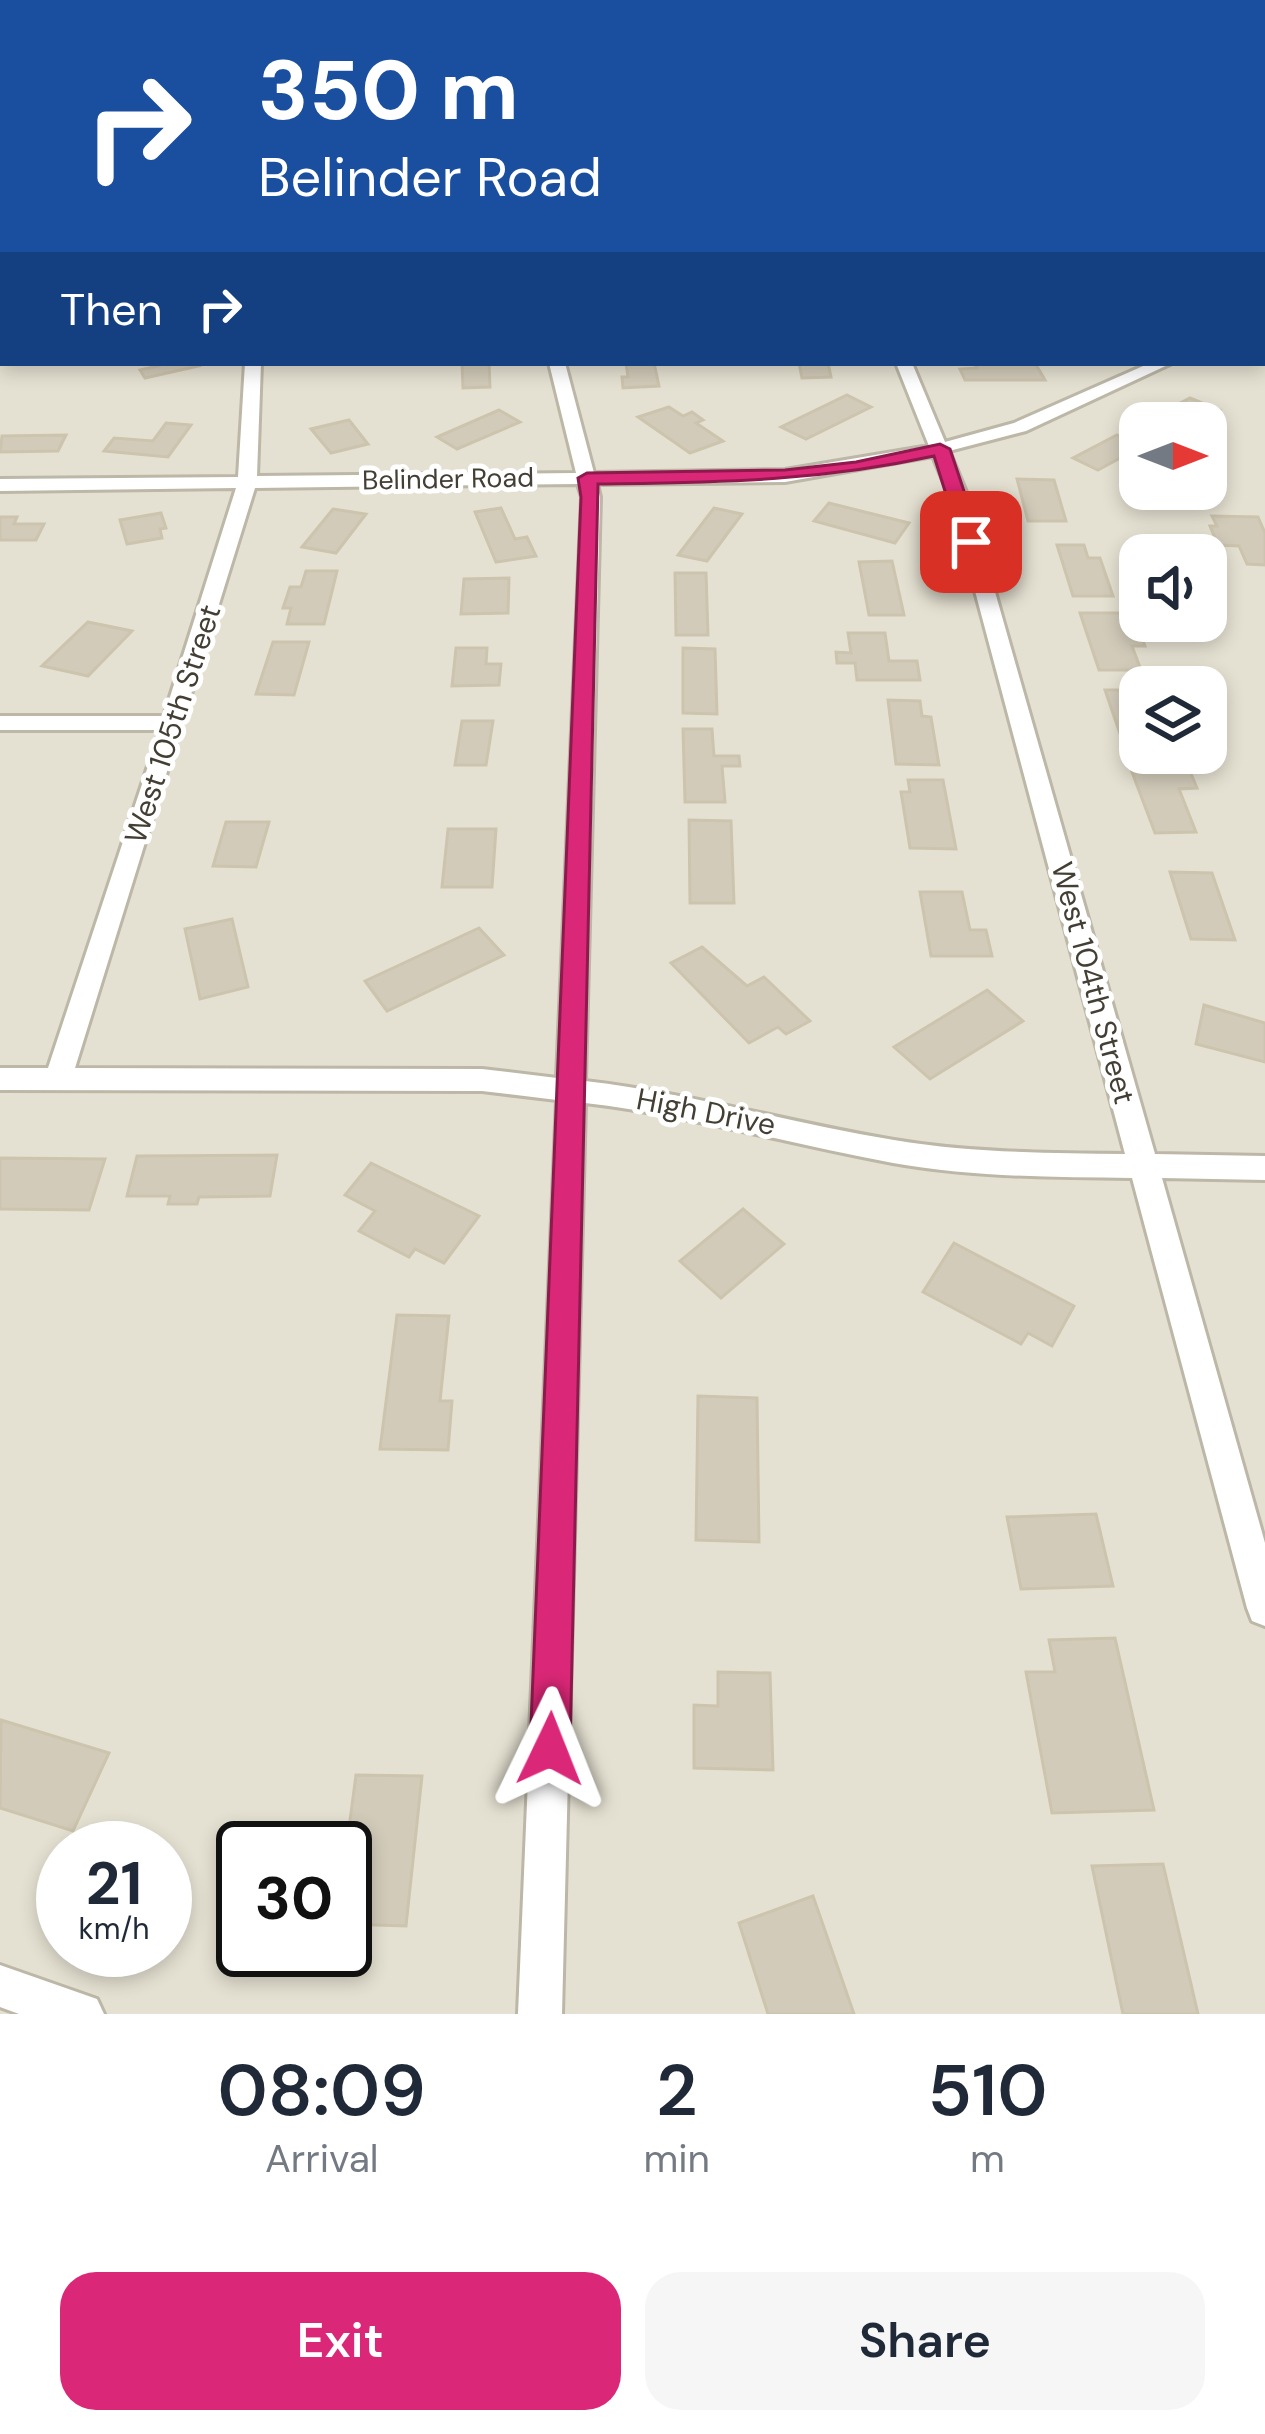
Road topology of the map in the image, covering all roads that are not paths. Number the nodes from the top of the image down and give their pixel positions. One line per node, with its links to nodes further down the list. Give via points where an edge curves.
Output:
1 (253, 366): 7 (street, West 105th Street)
2 (558, 366): 6 (street)
3 (905, 366): 5 (street, West 104th Street)
4 (1157, 366): 5 (street, Belinder Road, via 1020,428)
5 (940, 449): 6 (street, Belinder Road, via 767,477); 14 (street, West 104th Street)
6 (587, 478): 7 (street, Belinder Road); 13 (street)
7 (248, 483): 8 (street, Belinder Road); 10 (street, West 105th Street)
8 (0, 485)
9 (0, 723): 10 (street)
10 (174, 723): 12 (street, West 105th Street)
11 (0, 1079): 12 (street, High Drive)
12 (58, 1079): 13 (street, High Drive, via 482,1080)
13 (573, 1089): 14 (street, High Drive, via 896,1152); 19 (street)
14 (1144, 1168): 15 (street, High Drive); 16 (street, West 104th Street)
15 (1265, 1168)
16 (1265, 1608)
17 (0, 1986): 18 (street)
18 (82, 2014)
19 (539, 2014)

